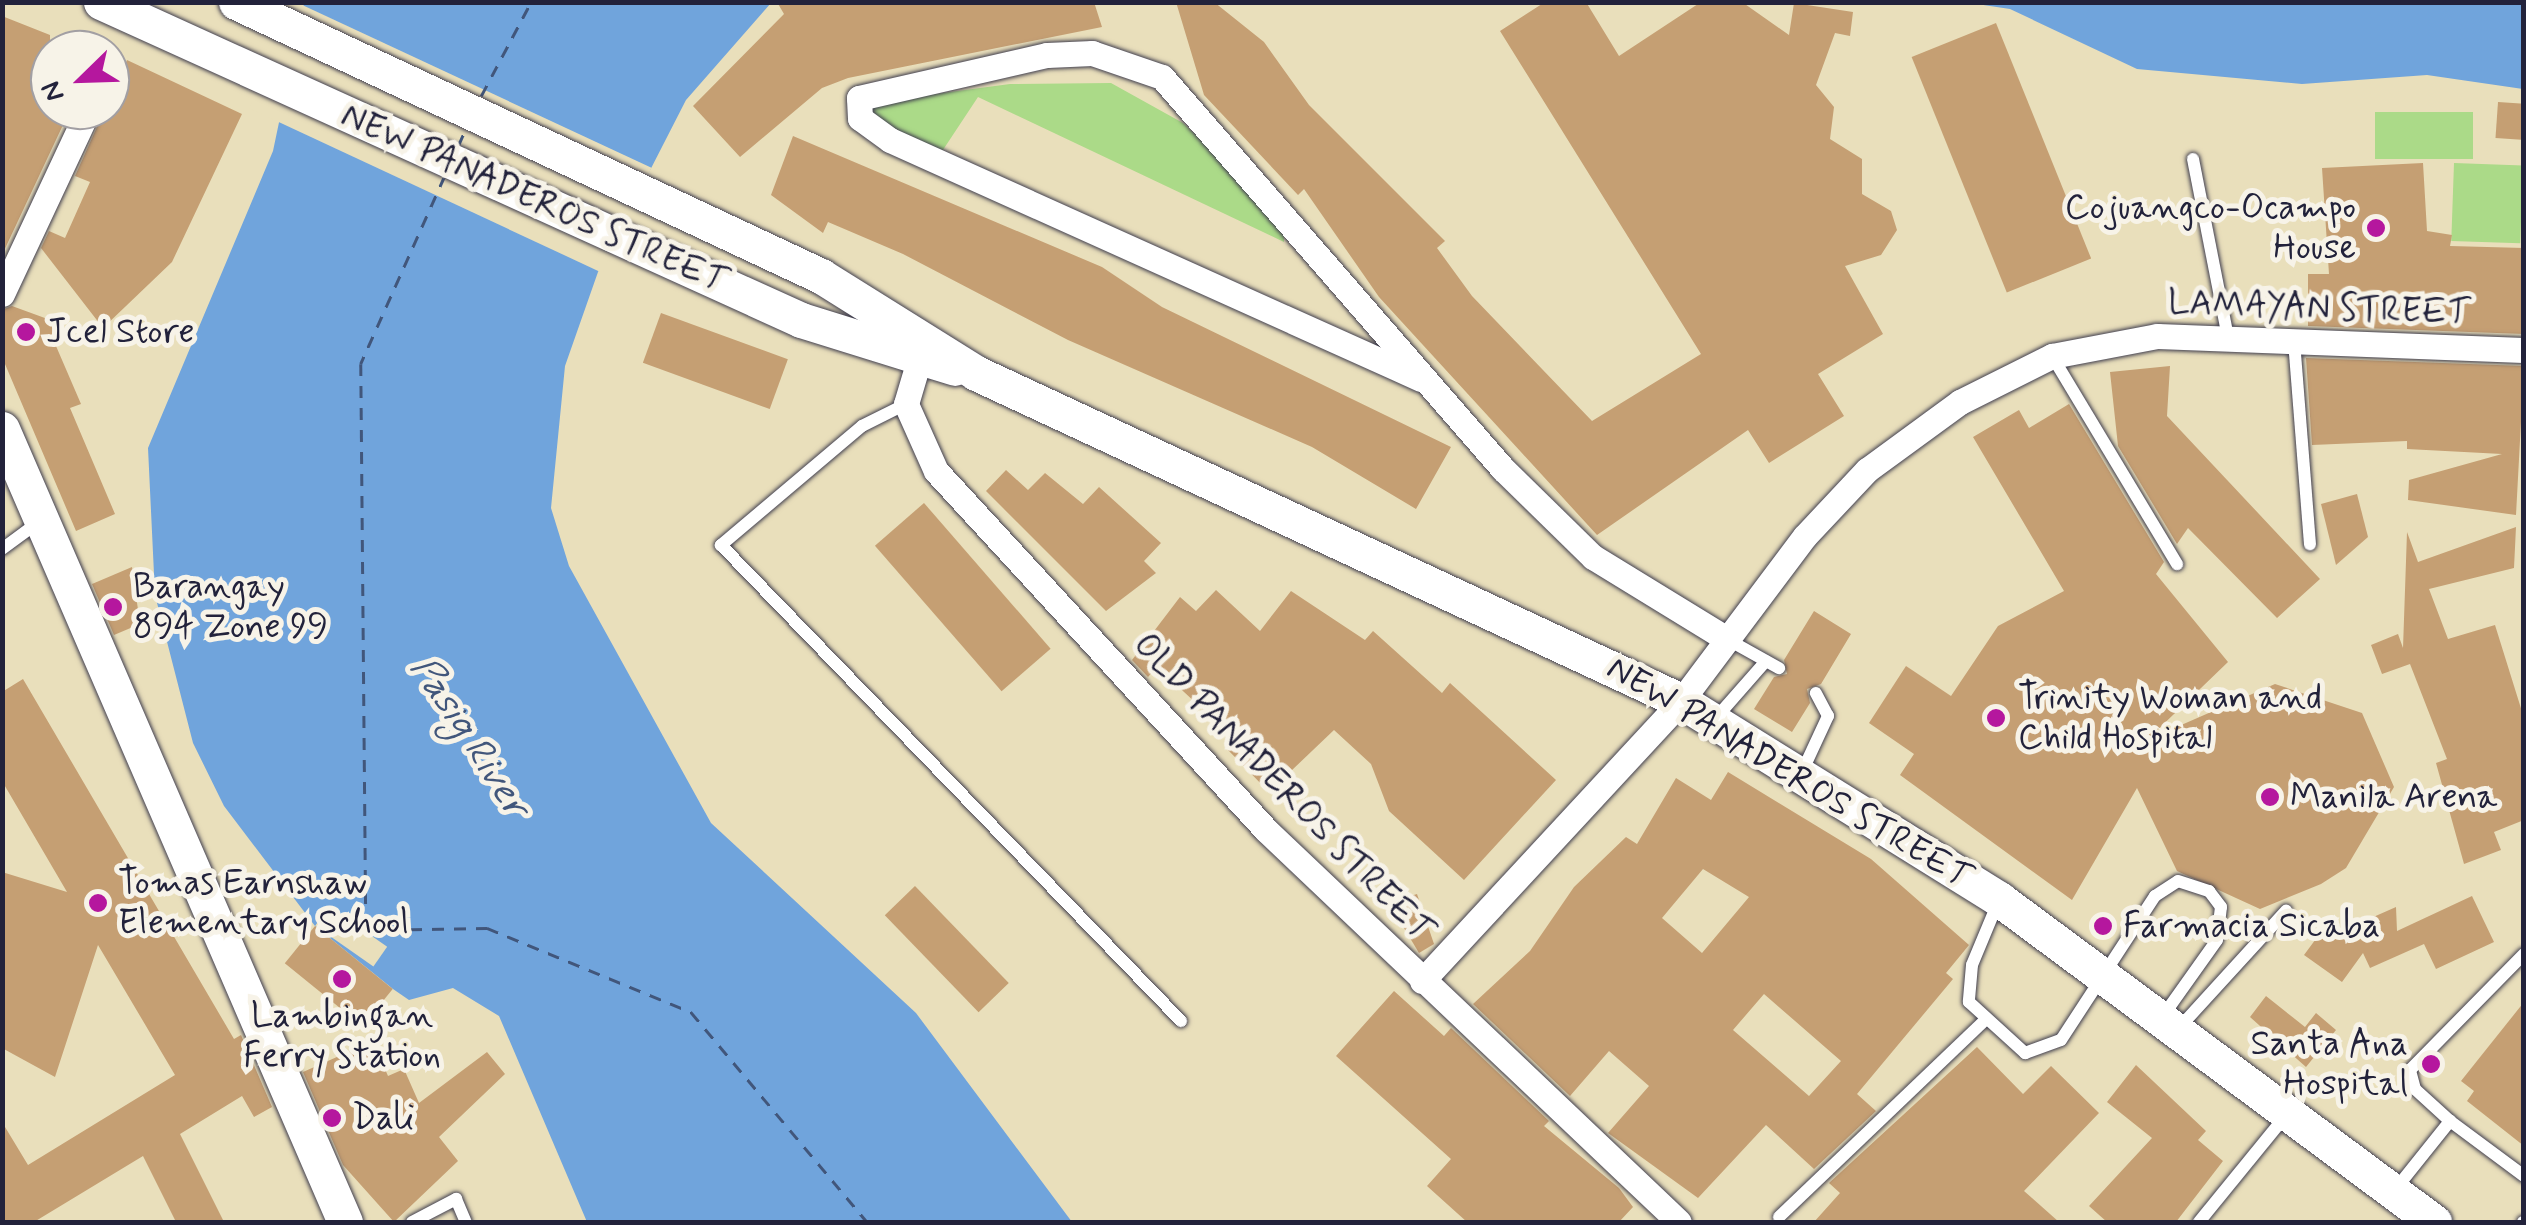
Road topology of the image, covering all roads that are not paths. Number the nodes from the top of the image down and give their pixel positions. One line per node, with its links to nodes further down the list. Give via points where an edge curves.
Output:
1 (236, 2): 11 (main road, NEW PANADEROS STREET, via 821,276)
2 (108, 6): 10 (main road, NEW PANADEROS STREET, via 800,320)
3 (79, 130): 5 (street)
4 (2193, 159): 6 (lane)
5 (2, 294)
6 (2228, 337): 7 (street, LAMAYAN STREET); 9 (street, LAMAYAN STREET, via 2157,336)
7 (2294, 338): 8 (street, LAMAYAN STREET); 16 (lane)
8 (2524, 350)
9 (2052, 356): 18 (lane); 19 (street, LAMAYAN STREET, via 1960,402 1868,470)
10 (918, 360): 11 (main road, NEW PANADEROS STREET); 13 (street)
11 (976, 373): 21 (main road, NEW PANADEROS STREET)
12 (1421, 379): 12 (street, via 1162,77 1092,52 1046,55 859,98 860,118 890,140); 19 (street, via 1593,557)
13 (906, 404): 28 (street, OLD PANADEROS STREET, via 936,471 1266,830); 29 (lane, via 862,426 721,546)
14 (5, 440): 15 (main road)
15 (42, 520): 17 (lane); 37 (main road)
16 (2310, 544)
17 (2, 549)
18 (2177, 564)
19 (1725, 638): 21 (street, LAMAYAN STREET); 22 (lane, via 1773,664)
20 (1816, 692): 23 (lane, via 1828,716)
21 (1682, 701): 22 (main road, NEW PANADEROS STREET); 28 (street, LAMAYAN STREET)
22 (1714, 721): 23 (main road, NEW PANADEROS STREET)
23 (1801, 775): 24 (main road, NEW PANADEROS STREET)
24 (2000, 899): 27 (main road, NEW PANADEROS STREET); 30 (lane, via 1972,964 1970,1002)
25 (2286, 912): 31 (lane)
26 (2524, 954): 33 (lane, via 2410,1070 2415,1089)
27 (2107, 976): 30 (lane, via 2062,1040 2040,1050 2025,1053); 31 (main road, NEW PANADEROS STREET); 31 (lane, via 2154,896 2178,881 2209,891 2222,908 2217,940)
28 (1422, 981): 40 (street, OLD PANADEROS STREET)
29 (1180, 1021)
30 (1983, 1022): 36 (lane)
31 (2171, 1022): 32 (main road, NEW PANADEROS STREET)
32 (2289, 1112): 35 (main road, NEW PANADEROS STREET); 41 (lane)
33 (2450, 1121): 34 (lane); 35 (lane)
34 (2524, 1176)
35 (2394, 1191): 42 (main road, NEW PANADEROS STREET)
36 (1779, 1217)
37 (344, 1222)
38 (412, 1222): 39 (lane, via 456,1200)
39 (466, 1222)
40 (1679, 1222)
41 (2199, 1222)
42 (2434, 1222)

